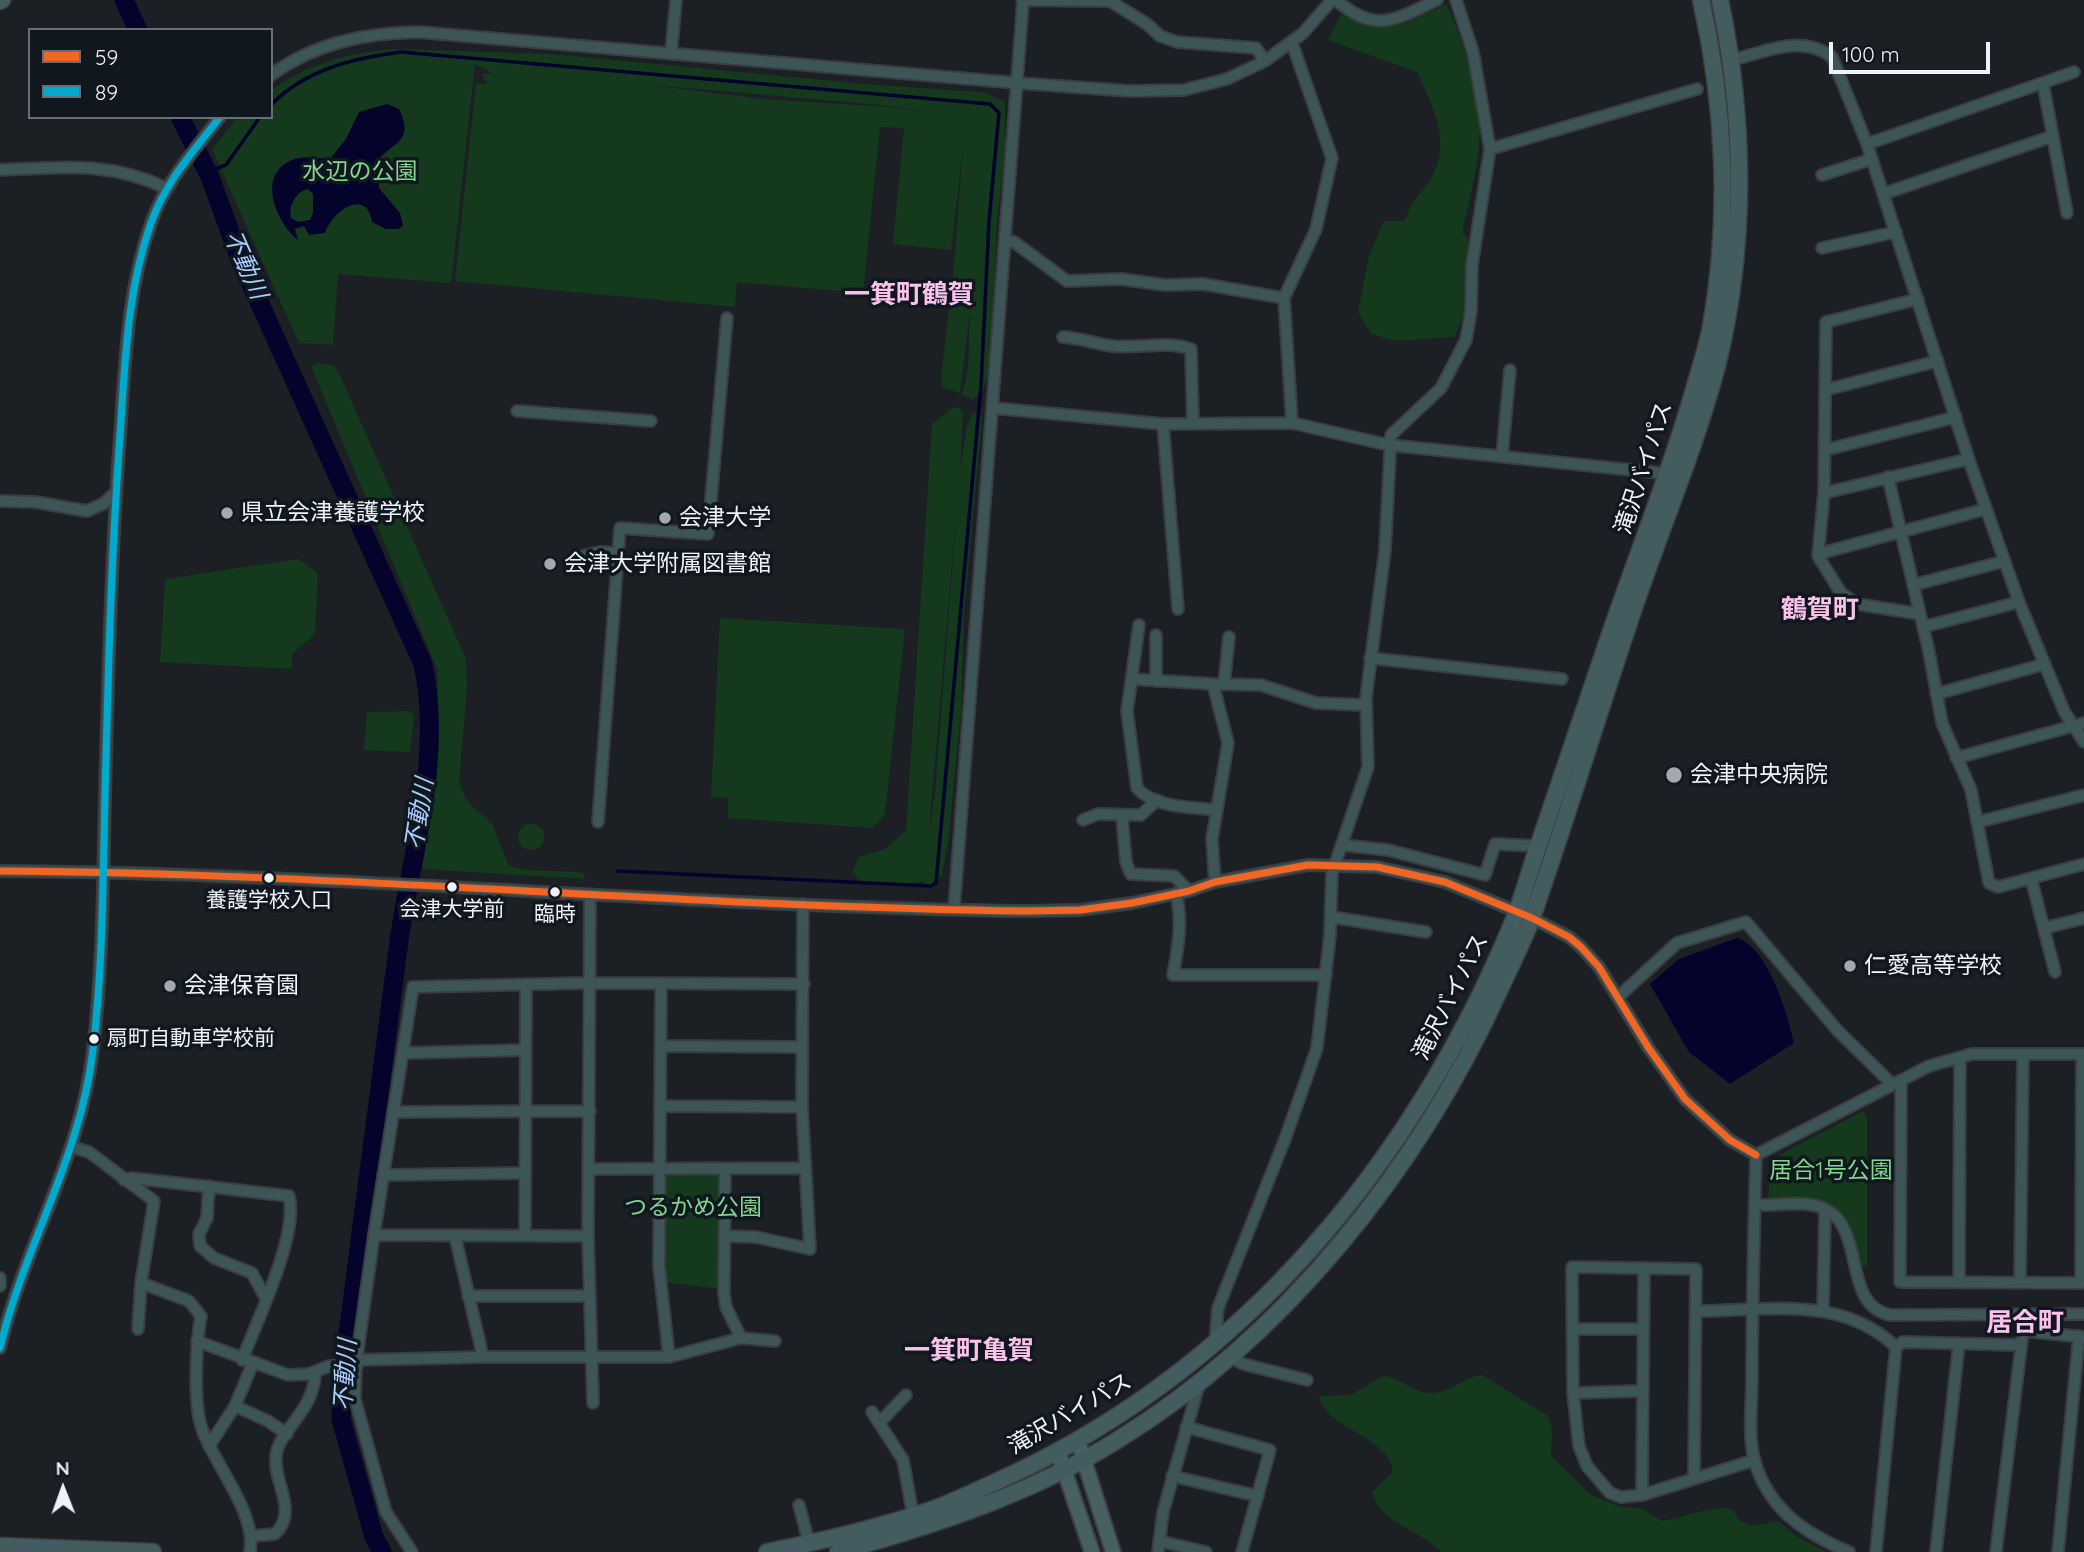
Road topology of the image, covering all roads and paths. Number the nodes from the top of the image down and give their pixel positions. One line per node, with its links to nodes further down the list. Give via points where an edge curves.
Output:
1 (676, 0): 9 (street)
2 (1332, 0): 3 (street, via 1356,15 1387,22); 8 (street)
3 (1437, 0)
4 (1455, 0): 20 (street, via 1473,52)
5 (1700, 0): 48 (highway, 滝沢バイパス, via 1717,92 1723,207 1710,330)
6 (1720, 0): 10 (highway, 滝沢バイパス)
7 (1022, 1): 11 (street, via 1110,1 1177,43 1256,48); 14 (street)
8 (1292, 43): 11 (street); 30 (street, via 1332,158 1315,229)
9 (671, 54): 13 (street, via 399,32 326,45); 14 (street)
10 (1733, 60): 19 (street, via 1792,45 1824,51 1832,57); 48 (highway, 滝沢バイパス, via 1740,191 1732,282 1717,363)
11 (1265, 61): 14 (street, via 1227,79 1184,90)
12 (2074, 72): 15 (street)
13 (273, 74)
14 (1018, 83): 28 (street)
15 (2043, 83): 18 (street); 19 (street)
16 (1697, 89): 20 (street)
17 (218, 119): 24 (street)
18 (2053, 136): 25 (street); 26 (street)
19 (1867, 144): 21 (street)
20 (1490, 149): 44 (street, via 1466,340 1441,388 1394,430)
21 (1872, 159): 23 (street); 25 (street)
22 (0, 170): 24 (street, via 105,167)
23 (1822, 175)
24 (166, 188): 50 (street, via 151,221 129,303)
25 (1884, 194): 27 (street)
26 (2067, 213)
27 (1896, 232): 29 (street); 31 (street)
28 (1006, 240): 30 (street, via 1067,281 1203,284); 37 (street)
29 (1822, 248)
30 (1284, 298): 42 (street)
31 (1918, 299): 34 (street); 36 (street, via 1826,322)
32 (727, 318): 55 (street, via 708,534 620,528)
33 (1063, 337): 41 (street, via 1110,346 1168,343 1191,349)
34 (1938, 361): 36 (street); 39 (street)
35 (1510, 370): 46 (street)
36 (1825, 390): 45 (street)
37 (993, 408): 43 (street); 97 (street)
38 (517, 411): 40 (street)
39 (1956, 417): 45 (street); 47 (street)
40 (651, 421)
41 (1193, 423): 42 (street); 43 (street)
42 (1292, 423): 44 (street)
43 (1163, 424): 61 (street)
44 (1390, 445): 46 (street); 67 (street, via 1385,550)
45 (1825, 450): 51 (street)
46 (1502, 456): 48 (street)
47 (1969, 459): 49 (street); 53 (street)
48 (1676, 475): 86 (highway, 滝沢バイパス, via 1625,592); 98 (highway, 滝沢バイパス, via 1597,716)
49 (1888, 477): 51 (street); 54 (street)
50 (116, 492): 52 (street, via 87,511); 90 (street)
51 (1824, 493): 56 (street)
52 (0, 501)
53 (1986, 509): 54 (street); 58 (street)
54 (1900, 532): 56 (street); 59 (street)
55 (618, 552): 57 (street); 83 (street)
56 (1818, 554): 62 (street, via 1822,565 1857,604)
57 (578, 557)
58 (2005, 561): 59 (street); 60 (street)
59 (1913, 584): 62 (street)
60 (2019, 602): 64 (street); 68 (street)
61 (1178, 610)
62 (1920, 614): 64 (street)
63 (1139, 625): 69 (street)
64 (1923, 627): 73 (street)
65 (1156, 635): 71 (street)
66 (1229, 637): 72 (street)
67 (1370, 658): 70 (street); 74 (street)
68 (2045, 664): 73 (street); 75 (street, via 2064,711)
69 (1132, 679): 71 (street); 79 (street, via 1127,711 1133,777 1143,794)
70 (1562, 679)
71 (1156, 681): 72 (street)
72 (1219, 684): 74 (street, via 1261,685 1316,703); 80 (street, via 1228,743)
73 (1936, 694): 77 (street)
74 (1365, 705): 85 (street, via 1368,767)
75 (2080, 725): 76 (street); 77 (street)
76 (2084, 742)
77 (1956, 758): 84 (street)
78 (2084, 795): 84 (street)
79 (1157, 800): 80 (street); 81 (street, via 1147,812)
80 (1216, 810): 92 (street)
81 (1122, 816): 82 (street, via 1098,814); 93 (street, via 1131,873 1174,876)
82 (1083, 820)
83 (598, 822)
84 (1978, 822): 91 (street, via 1989,883 1998,887)
85 (1342, 845): 86 (street, via 1388,850 1485,875 1495,844); 88 (street)
86 (1538, 846): 98 (highway, 滝沢バイパス)
87 (2084, 864): 91 (street)
88 (1334, 865): 92 (street, via 1286,867); 98 (street, via 1419,875); 99 (street)
89 (0, 871): 90 (street)
90 (103, 872): 95 (street); 124 (street, via 93,1048)
91 (2031, 878): 101 (street)
92 (1214, 882): 93 (street)
93 (1189, 891): 94 (street)
94 (1176, 894): 97 (street, via 1080,910); 104 (street, via 1179,940 1173,975)
95 (590, 897): 96 (street); 105 (street)
96 (803, 904): 97 (street); 107 (street)
97 (954, 909)
98 (1524, 915): 109 (street, via 1569,937 1591,956); 164 (highway, 滝沢バイパス, via 1397,1142 1304,1258); 171 (highway, 滝沢バイパス, via 1470,1052 1394,1174 1328,1255)
99 (1331, 917): 102 (street); 104 (street)
100 (2084, 918): 101 (street)
101 (2045, 928): 103 (street)
102 (1426, 932)
103 (2055, 972)
104 (1326, 975): 164 (street, via 1317,1048 1218,1308)
105 (589, 983): 106 (street); 108 (street); 121 (street)
106 (661, 984): 107 (street); 110 (street)
107 (804, 984): 111 (street)
108 (526, 985): 112 (street); 113 (street, via 412,987)
109 (1618, 997): 117 (street, via 1677,943 1746,922 1837,1030); 125 (street, via 1685,1099 1730,1140)
110 (662, 1046): 111 (street); 118 (street)
111 (802, 1047): 119 (street)
112 (525, 1051): 113 (street); 120 (street)
113 (403, 1053): 122 (street)
114 (2022, 1054): 115 (street); 116 (street); 146 (street)
115 (2083, 1054): 123 (street)
116 (1961, 1057): 117 (street); 145 (street)
117 (1896, 1082): 125 (street); 145 (street, via 1900,1282)
118 (662, 1106): 119 (street); 126 (street)
119 (802, 1107): 128 (street)
120 (525, 1111): 121 (street); 122 (street); 131 (street)
121 (590, 1111): 129 (street)
122 (393, 1112): 132 (street)
123 (2083, 1118): 130 (street)
124 (72, 1147): 133 (street, via 89,1152); 163 (street, via 18,1284)
125 (1756, 1155): 154 (street)
126 (662, 1168): 127 (street); 129 (street); 170 (street, via 660,1291)
127 (725, 1168): 128 (street); 142 (street)
128 (804, 1168): 142 (street, via 810,1249 756,1237)
129 (589, 1169): 141 (street)
130 (2083, 1170): 137 (street)
131 (525, 1173): 132 (street); 139 (street)
132 (383, 1174): 138 (street)
133 (124, 1180): 134 (street); 147 (street, via 155,1201)
134 (209, 1186): 151 (street, via 200,1246 214,1258 251,1273); 151 (street, via 289,1196 291,1227)
135 (1763, 1205): 136 (street)
136 (1825, 1209): 152 (street); 155 (street, via 1843,1226 1866,1303 1877,1312)
137 (2082, 1223): 146 (street, via 2081,1283)
138 (374, 1235): 140 (street); 173 (street)
139 (525, 1235): 140 (street); 141 (street)
140 (455, 1236): 149 (street)
141 (588, 1236): 150 (street)
142 (724, 1236): 160 (street, via 726,1307)
143 (1644, 1268): 153 (street, via 1696,1269); 157 (street, via 1572,1267); 158 (street)
144 (0, 1278): 148 (street)
145 (1959, 1281): 146 (street)
146 (2020, 1282)
147 (141, 1283): 156 (street); 161 (street, via 197,1308 201,1316)
148 (0, 1286)
149 (468, 1296): 150 (street); 169 (street)
150 (588, 1296): 168 (street)
151 (265, 1297): 172 (street)
152 (1823, 1310): 154 (street); 167 (street, via 1872,1327)
153 (1696, 1311): 154 (street); 193 (street)
154 (1752, 1311): 190 (street)
155 (2084, 1314)
156 (138, 1329)
157 (1573, 1329): 158 (street); 178 (street)
158 (1643, 1329): 177 (street)
159 (2082, 1336): 166 (street, via 2022,1331); 215 (street)
160 (741, 1338): 162 (street); 170 (street)
161 (197, 1341): 172 (street); 187 (street, via 200,1422)
162 (775, 1341)
163 (1, 1342)
164 (1214, 1343): 186 (highway, 滝沢バイパス, via 1162,1386)
165 (1959, 1343): 166 (street); 167 (street, via 1903,1342); 213 (street)
166 (2018, 1345): 214 (street)
167 (1896, 1348): 212 (street)
168 (591, 1355): 169 (street); 170 (street); 180 (street)
169 (483, 1357): 173 (street)
170 (669, 1357)
171 (1231, 1357): 175 (street); 176 (highway, 滝沢バイパス)
172 (248, 1362): 174 (street, via 288,1375); 181 (street)
173 (355, 1364): 174 (street); 204 (street, via 355,1399 371,1464 386,1512)
174 (315, 1372): 185 (street, via 314,1387)
175 (1307, 1380)
176 (1200, 1381): 184 (street); 189 (highway, 滝沢バイパス, via 1161,1412)
177 (1642, 1391): 178 (street); 195 (street)
178 (1573, 1393): 195 (street, via 1579,1446 1587,1466 1610,1493)
179 (906, 1395): 183 (street)
180 (593, 1403)
181 (235, 1406): 185 (street); 187 (street)
182 (872, 1412): 183 (street)
183 (880, 1422): 197 (street, via 903,1460)
184 (1186, 1427): 192 (street); 194 (street, via 1270,1450)
185 (287, 1434): 198 (street, via 275,1457 286,1506 283,1525 275,1534)
186 (1078, 1441): 188 (highway, 滝沢バイパス); 189 (main road)
187 (209, 1446): 198 (street)
188 (1058, 1452): 191 (main road); 197 (highway, 滝沢バイパス)
189 (1083, 1460): 191 (highway, 滝沢バイパス); 208 (main road)
190 (1755, 1460): 193 (street); 211 (street, via 1788,1517 1822,1541)
191 (1064, 1469): 206 (highway, 滝沢バイパス, via 1001,1499); 207 (main road)
192 (1172, 1476): 194 (street); 201 (street)
193 (1694, 1478): 195 (street)
194 (1258, 1496): 210 (street)
195 (1642, 1496)
196 (799, 1504): 199 (street)
197 (914, 1515): 199 (highway, 滝沢バイパス)
198 (252, 1536): 203 (street)
199 (809, 1544): 205 (highway, 滝沢バイパス)
200 (0, 1546): 202 (highway)
201 (1159, 1546): 209 (street)
202 (153, 1552)
203 (250, 1552)
204 (412, 1552)
205 (767, 1552)
206 (838, 1552)
207 (1093, 1552)
208 (1112, 1552)
209 (1206, 1552)
210 (1242, 1552)
211 (1849, 1552)
212 (1876, 1552)
213 (1936, 1552)
214 (1996, 1552)
215 (2058, 1552)

